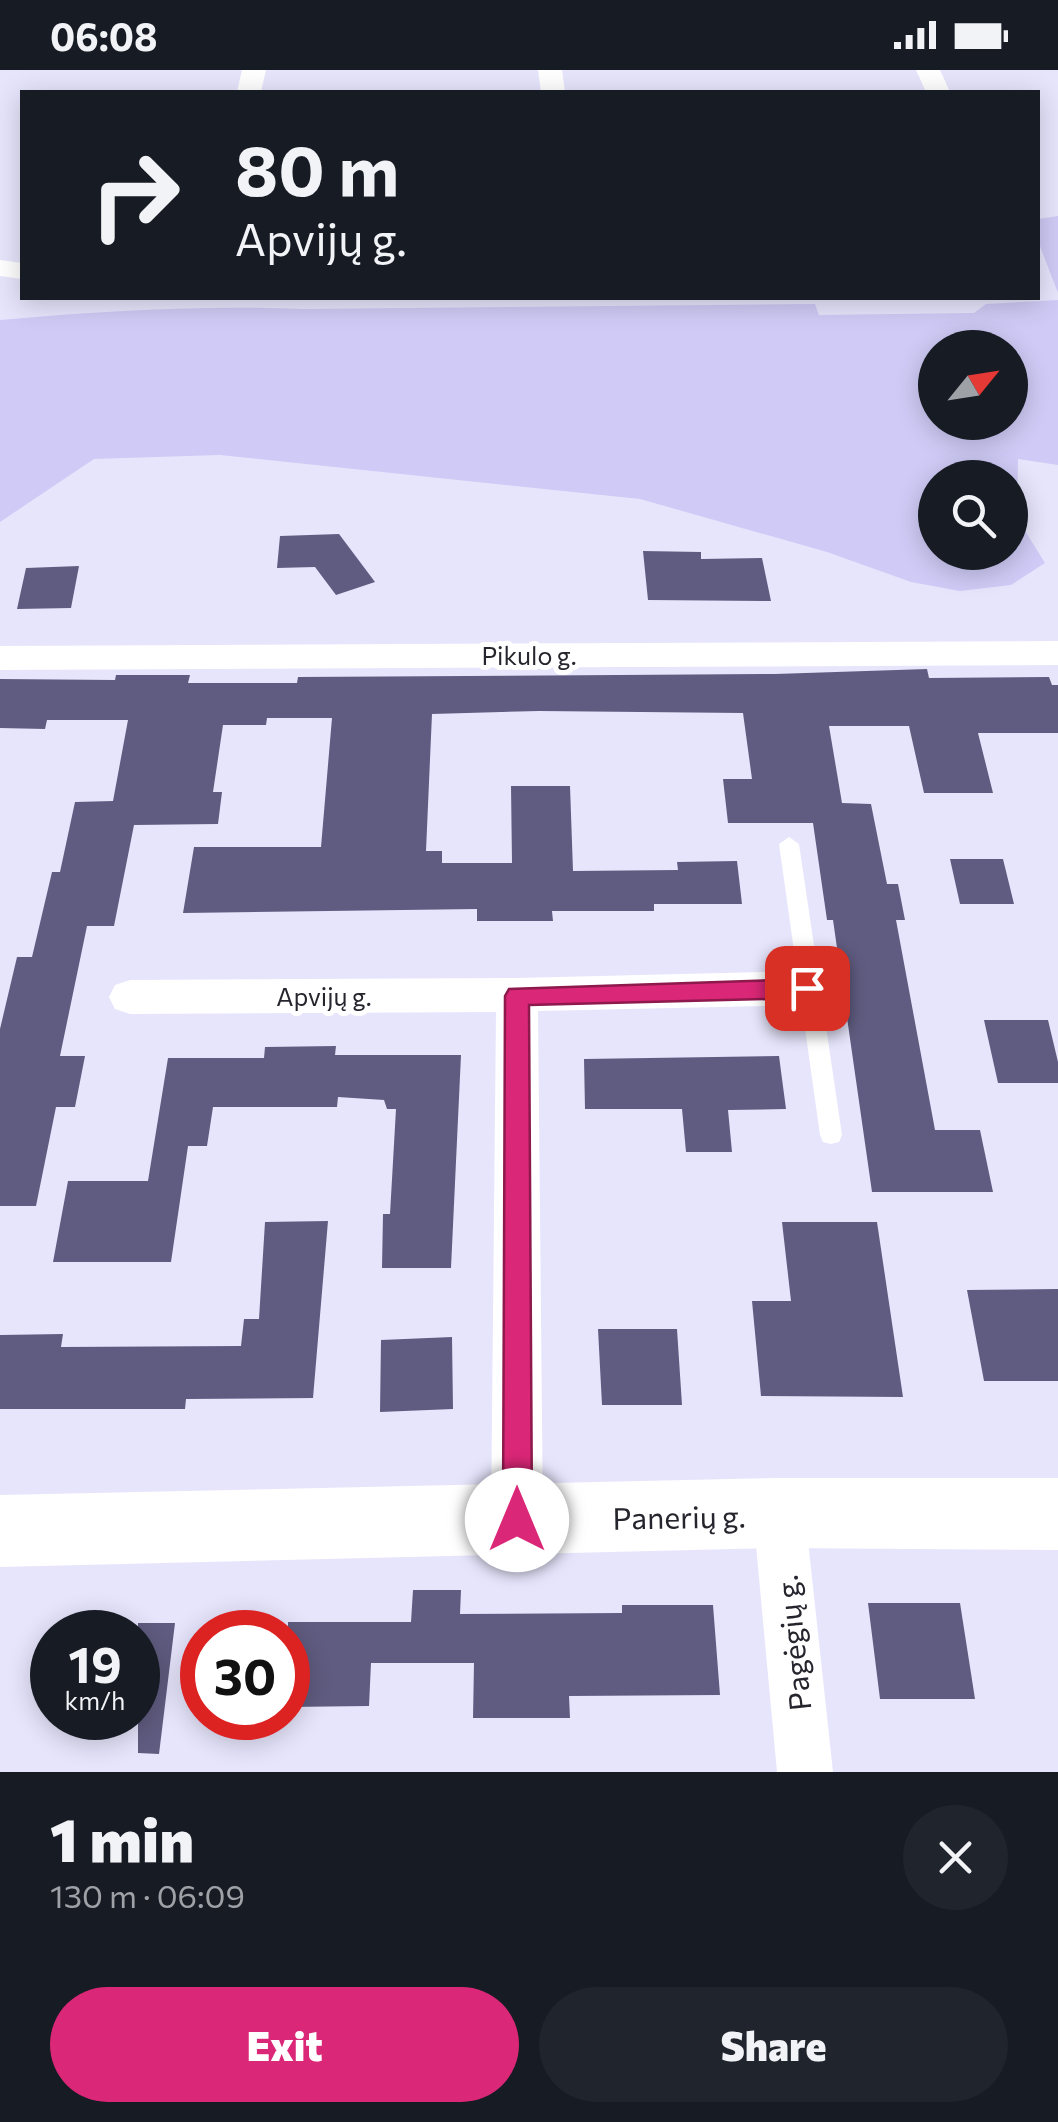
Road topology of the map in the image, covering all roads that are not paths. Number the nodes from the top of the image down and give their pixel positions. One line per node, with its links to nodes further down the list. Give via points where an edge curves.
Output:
1 (1058, 653): 2 (street, Pikulo g.)
2 (0, 658)
3 (789, 844): 4 (lane)
4 (807, 988): 5 (street, Apvijų g.); 7 (lane)
5 (517, 996): 6 (street, Apvijų g.); 10 (street)
6 (130, 997)
7 (830, 1135)
8 (779, 1513): 9 (main road, Panerių g.); 10 (main road, Panerių g.); 12 (street, Pagėgių g.)
9 (1058, 1514)
10 (517, 1520): 11 (main road, Panerių g.)
11 (0, 1532)
12 (805, 1772)

